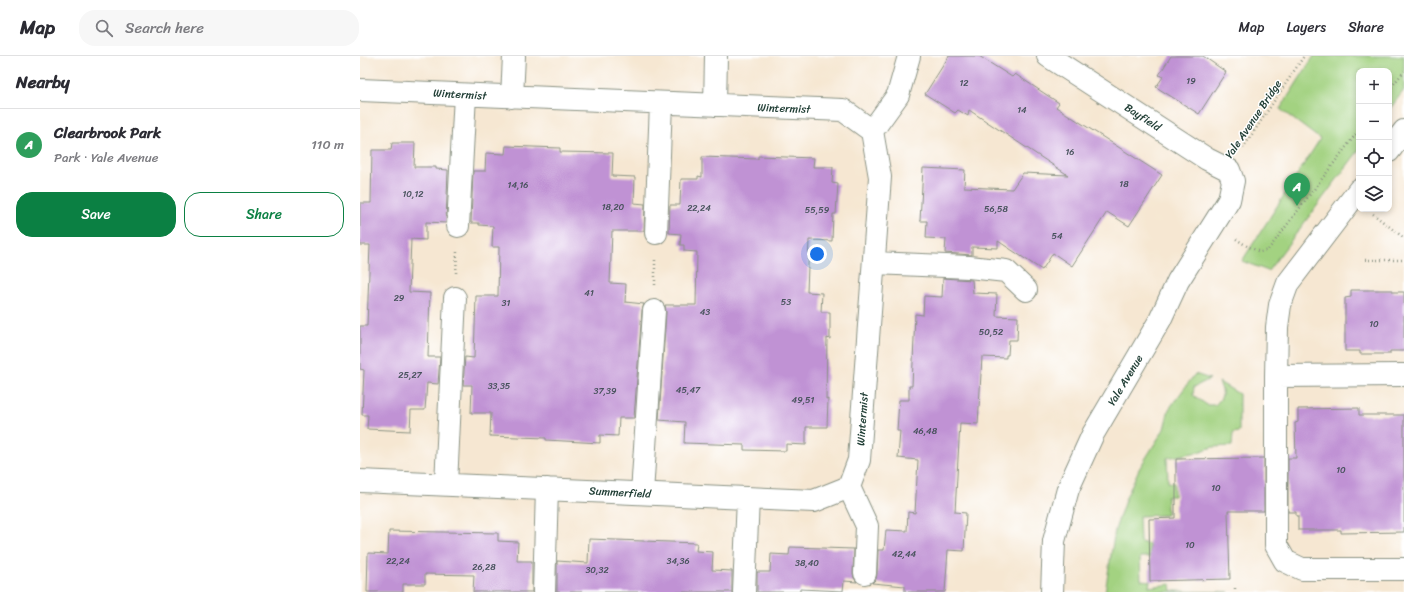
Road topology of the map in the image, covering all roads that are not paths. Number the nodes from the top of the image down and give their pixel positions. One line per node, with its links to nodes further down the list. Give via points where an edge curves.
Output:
1 (514, 56): 8 (street)
2 (716, 56): 10 (street)
3 (909, 56): 11 (street, via 898,95)
4 (1048, 56): 5 (street, Bayfield)
5 (1070, 62): 14 (street, Bayfield)
6 (360, 90): 7 (street, Wintermist)
7 (465, 95): 8 (street, Wintermist); 16 (street)
8 (512, 97): 9 (street, Wintermist)
9 (661, 103): 10 (street, Wintermist); 17 (street)
10 (715, 105): 11 (street, Wintermist, via 843,110)
11 (872, 131): 18 (street, Wintermist, via 880,178)
12 (1404, 131): 13 (street)
13 (1392, 147)
14 (1231, 176): 34 (street, Yale Avenue, via 1228,200 1178,280 1160,320 1093,434 1068,489 1054,541)
15 (1356, 194): 23 (street, via 1288,283 1280,306 1277,327)
16 (458, 226)
17 (656, 233)
18 (874, 263): 19 (street, via 969,267 1006,272); 26 (street, Wintermist, via 859,460)
19 (1026, 290)
20 (455, 298): 25 (street)
21 (654, 311): 28 (street)
22 (1404, 375): 23 (street)
23 (1276, 376): 30 (street, via 1276,545 1285,561 1302,569)
24 (360, 481): 25 (street, Summerfield)
25 (446, 484): 27 (street, Summerfield)
26 (849, 487): 29 (street, Summerfield, via 814,501); 31 (street, via 867,526)
27 (547, 489): 28 (street, Summerfield); 32 (street)
28 (642, 493): 29 (street, Summerfield)
29 (748, 498): 33 (street)
30 (1404, 569)
31 (865, 573)
32 (544, 592)
33 (744, 592)
34 (1052, 592)

